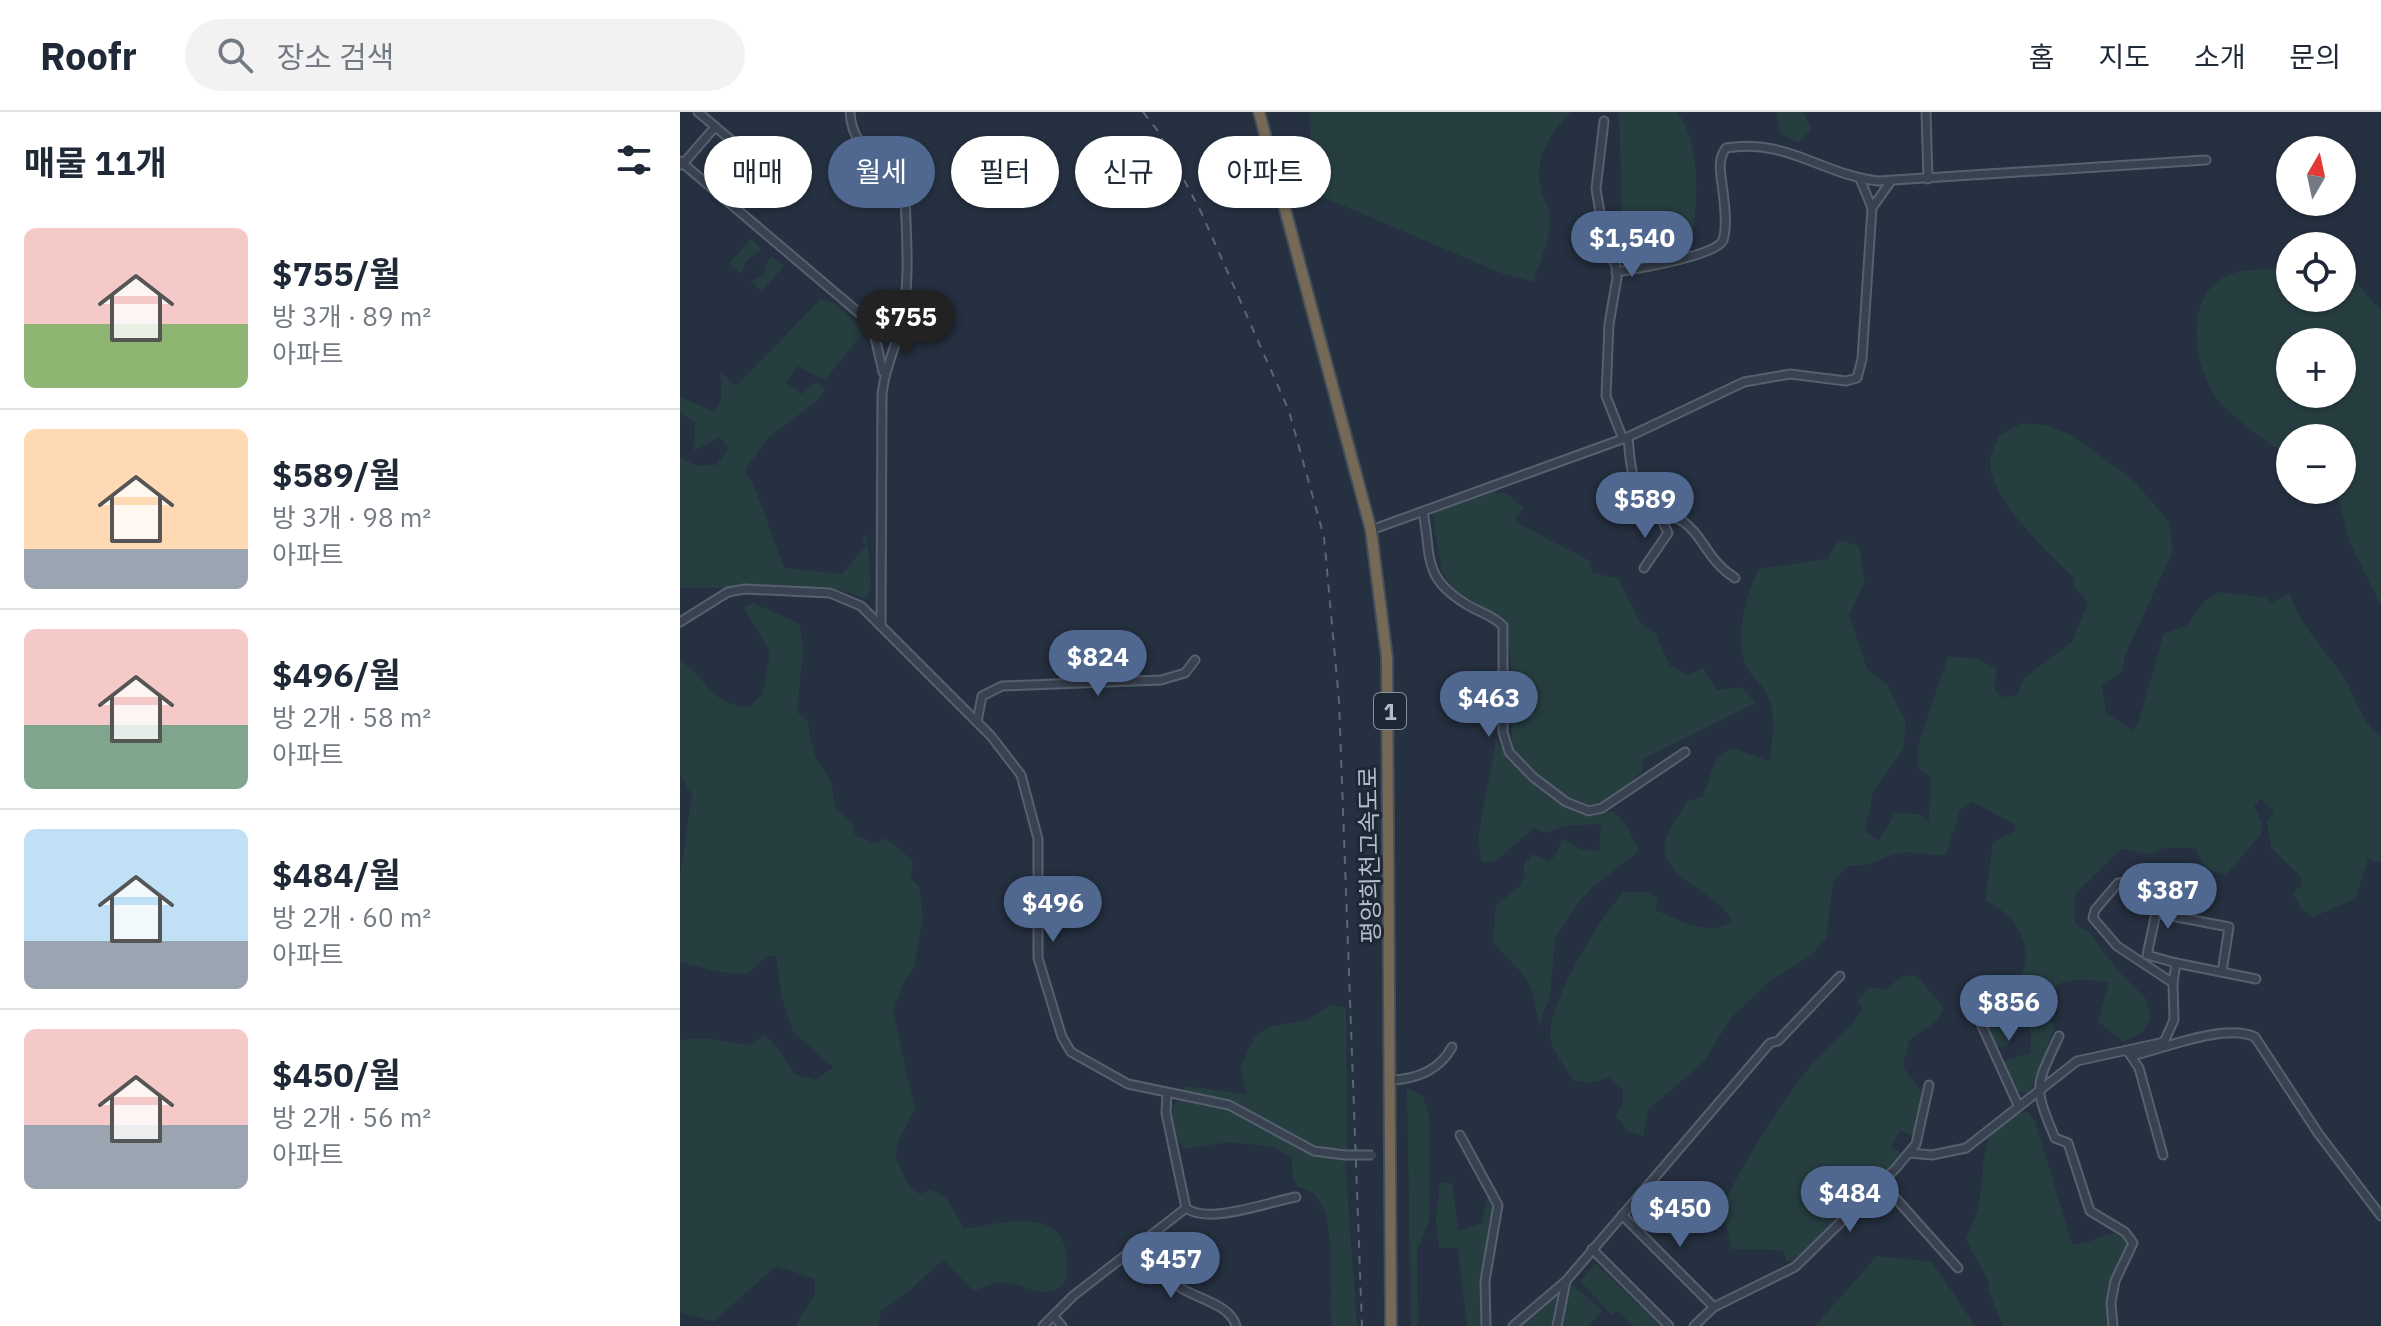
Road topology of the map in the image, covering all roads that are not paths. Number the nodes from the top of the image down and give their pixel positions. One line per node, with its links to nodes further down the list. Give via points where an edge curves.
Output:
1 (698, 112): 6 (street)
2 (850, 112): 16 (street, via 854,136 905,193)
3 (1261, 112): 21 (highway, 평양희천고속도로 / 1)
4 (1926, 112): 11 (street)
5 (1604, 121): 14 (street, via 1596,189)
6 (715, 127): 7 (street); 9 (street)
7 (726, 136)
8 (2206, 160): 11 (street)
9 (681, 164): 15 (street)
10 (1860, 179): 12 (street); 13 (street); 14 (street, via 1772,146 1726,148 1720,166 1720,245 1697,257)
11 (1928, 179): 12 (street)
12 (1891, 181): 13 (street)
13 (1872, 208): 18 (street, via 1857,378 1790,374 1744,382)
14 (1616, 272): 18 (street, via 1606,396)
15 (872, 324): 16 (street); 17 (street)
16 (901, 325): 17 (street)
17 (884, 375): 25 (street)
18 (1625, 438): 19 (street, via 1632,483); 20 (street)
19 (1658, 511): 22 (street, via 1668,533); 23 (street, via 1686,523 1708,556)
20 (1423, 512): 21 (street); 28 (street, via 1429,567 1458,599 1503,626 1503,732 1509,752 1533,777 1566,802 1589,811 1613,803)
21 (1373, 529): 39 (highway, 평양희천고속도로 / 1, via 1387,658)
22 (1644, 568)
23 (1735, 578)
24 (680, 622): 25 (street, via 728,592 745,589 843,596)
25 (881, 626): 27 (street)
26 (1195, 660): 27 (street, via 1185,673 1161,680 1002,686 982,696)
27 (977, 722): 41 (street, via 1010,757 1028,798 1038,839 1038,958 1062,1037 1071,1052 1105,1075)
28 (1685, 752)
29 (2157, 886): 34 (street, via 2118,883 2093,918 2117,946)
30 (2176, 963): 31 (street); 31 (street, via 2147,955 2156,913 2229,927); 34 (street)
31 (2222, 972): 33 (street)
32 (1840, 976): 51 (street, via 1778,1041 1770,1043)
33 (2256, 979)
34 (2173, 983): 38 (street, via 2170,1036)
35 (1968, 995): 43 (street)
36 (2059, 1036): 42 (street, via 2038,1080)
37 (1452, 1047): 39 (street, via 1434,1068)
38 (2130, 1054): 42 (street, via 2077,1061); 47 (street); 52 (street, via 2226,1032 2255,1037)
39 (1393, 1080): 46 (highway, 평양희천고속도로 / 1)
40 (1929, 1085): 45 (street, via 1919,1134)
41 (1167, 1094): 46 (street, bridge, via 1229,1105 1314,1151); 50 (street, via 1166,1113)
42 (2037, 1095): 43 (street); 69 (street, via 2055,1138 2068,1143 2090,1211 2125,1232 2133,1243 2115,1281)
43 (2018, 1105): 45 (street, via 1966,1148 1932,1155)
44 (1460, 1135): 65 (street, via 1498,1205 1485,1281)
45 (1909, 1153): 48 (street)
46 (1393, 1155): 63 (highway, 평양희천고속도로 / 1); 64 (highway, 평양희천고속도로 / 1)
47 (2163, 1155)
48 (1881, 1182): 55 (street); 57 (street, via 1795,1267)
49 (1296, 1197): 50 (street, via 1236,1213 1199,1215)
50 (1186, 1208): 53 (street)
51 (1622, 1215): 54 (street); 57 (street)
52 (2381, 1216)
53 (1143, 1245): 58 (street); 62 (street, via 1167,1277 1227,1311)
54 (1592, 1249): 56 (street); 68 (street)
55 (1958, 1268)
56 (1566, 1281): 66 (street); 67 (street)
57 (1714, 1307): 59 (street)
58 (1053, 1316): 60 (street); 61 (street)
59 (1697, 1325)
60 (1043, 1326)
61 (1062, 1326)
62 (1236, 1326)
63 (1391, 1326)
64 (1397, 1326)
65 (1486, 1326)
66 (1513, 1326)
67 (1557, 1326)
68 (1669, 1326)
69 (2113, 1326)

